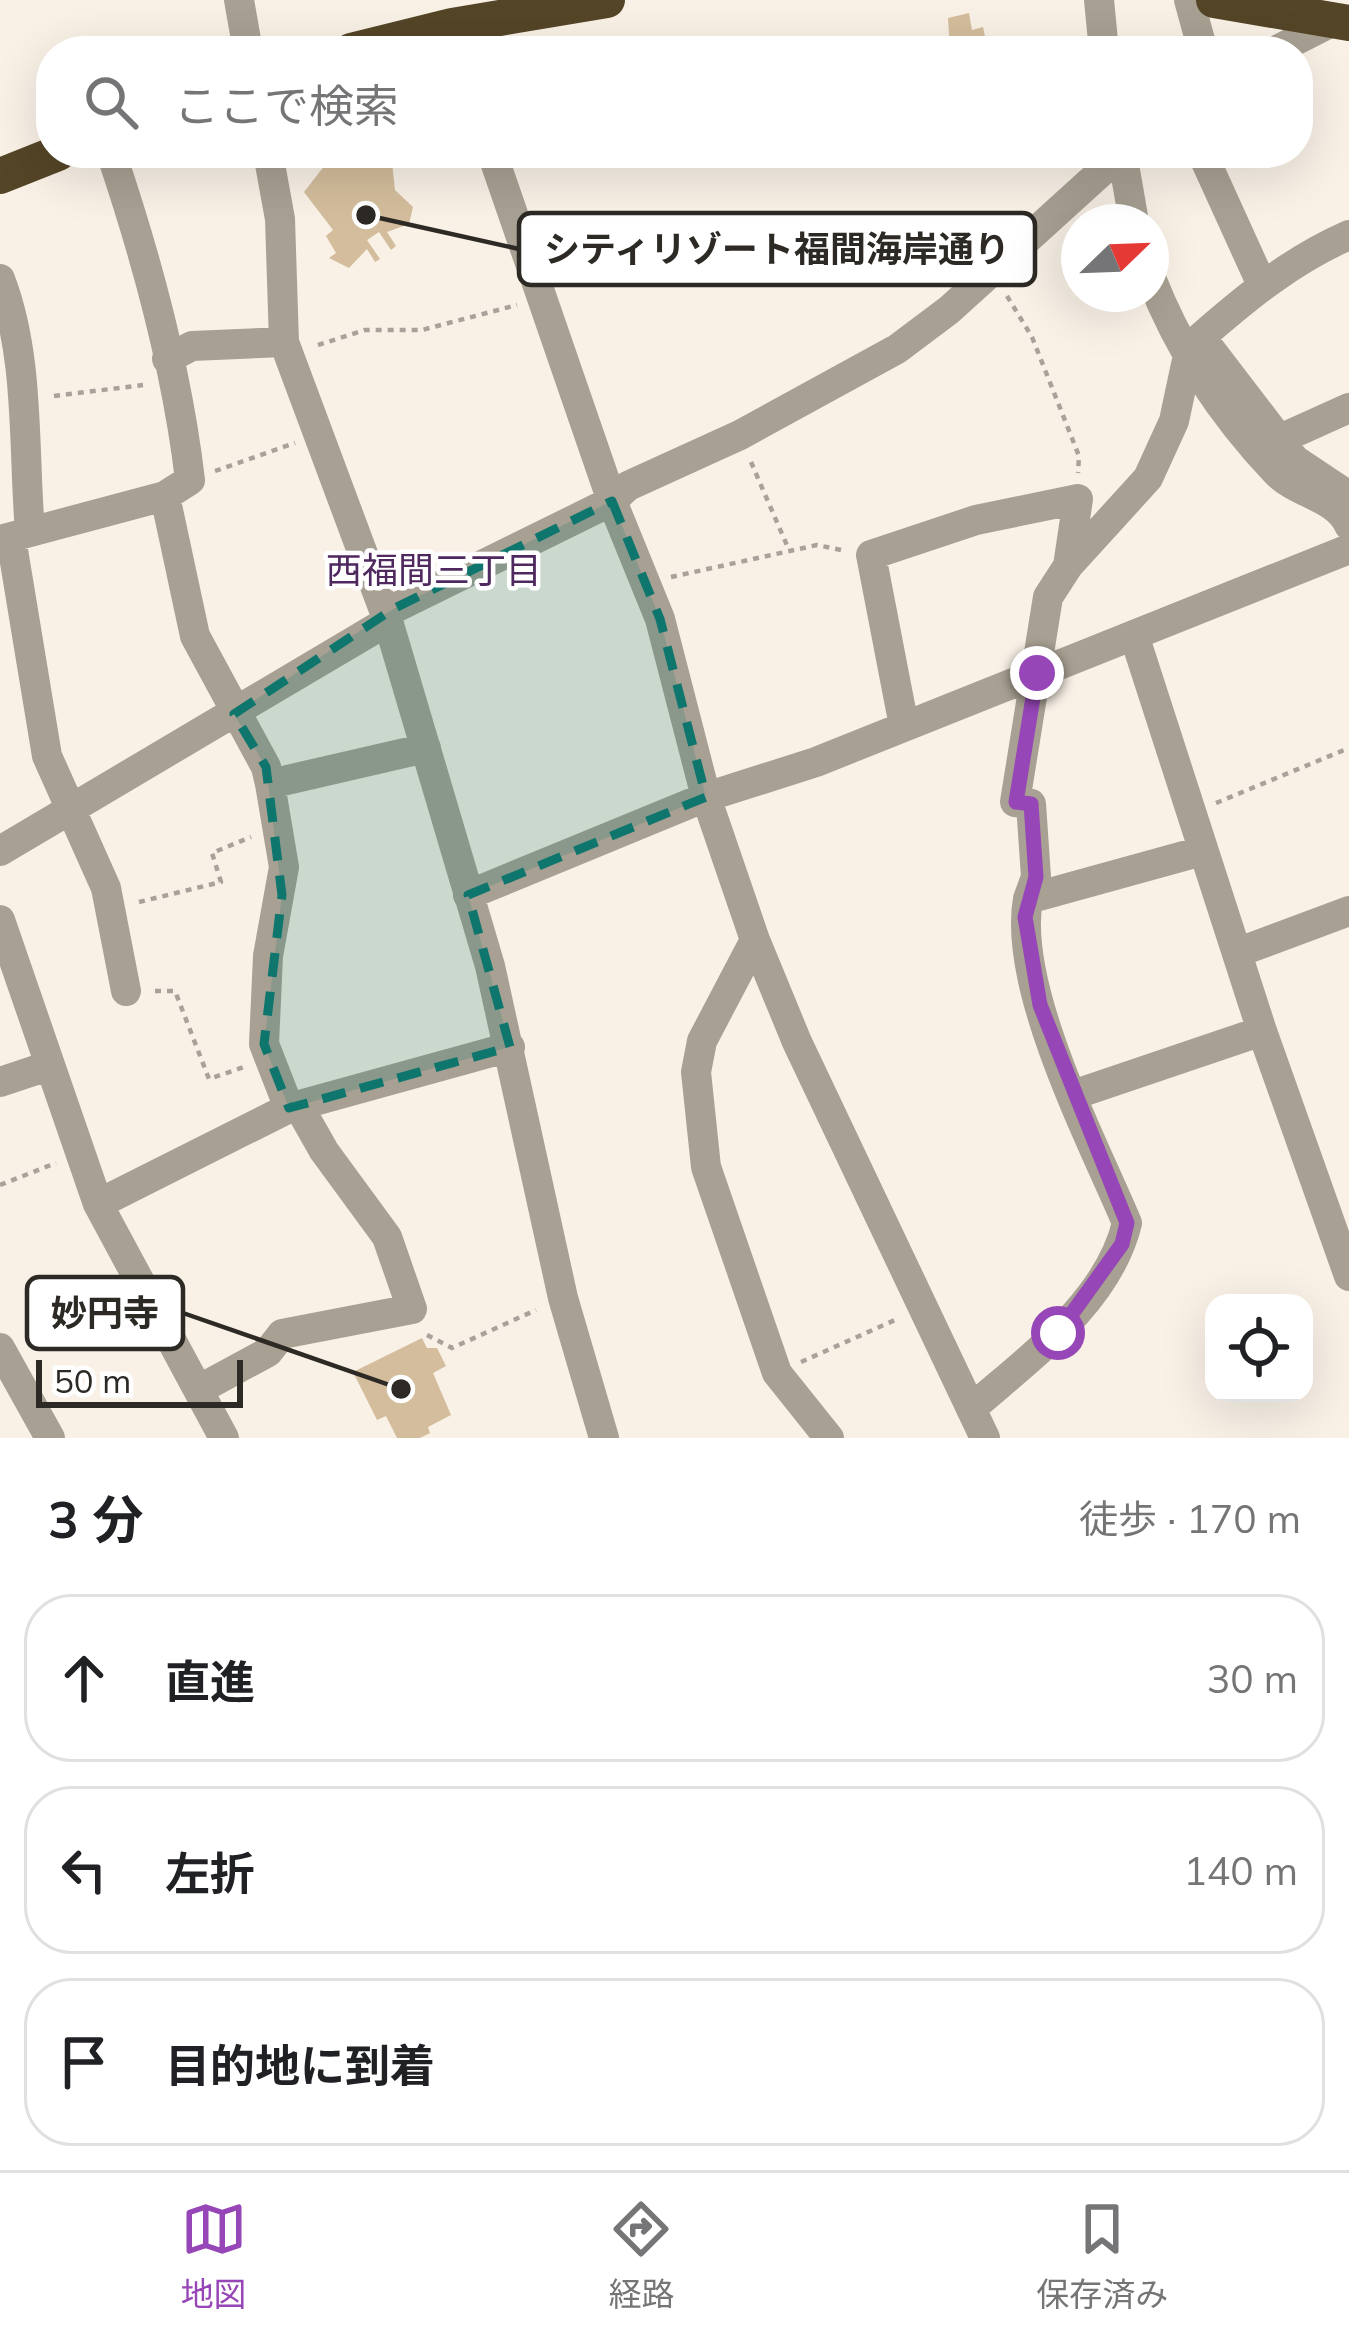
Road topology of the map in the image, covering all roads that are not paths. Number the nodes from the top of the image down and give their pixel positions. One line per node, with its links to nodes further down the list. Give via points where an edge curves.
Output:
1 (238, 0): 7 (street)
2 (607, 0): 8 (highway)
3 (1100, 0): 9 (street)
4 (1189, 0): 10 (street)
5 (1214, 0): 6 (highway)
6 (1343, 22): 11 (street)
7 (245, 36)
8 (468, 36)
9 (1103, 36)
10 (1200, 36)
11 (1310, 36)
12 (36, 162): 19 (highway)
13 (116, 168): 27 (street)
14 (271, 168): 25 (street)
15 (498, 168): 32 (street)
16 (1105, 168): 32 (street, via 897,349)
17 (1125, 168): 20 (street)
18 (1209, 168): 23 (street)
19 (0, 176)
20 (1132, 204)
21 (1349, 235): 23 (street)
22 (0, 279): 34 (street, via 24,358)
23 (1262, 285): 29 (street, via 1201,337)
24 (1166, 312): 26 (street)
25 (291, 354): 27 (street, via 192,346); 37 (street)
26 (1187, 360): 33 (street, via 1280,477 1344,513); 36 (street, via 1174,421 1148,478)
27 (173, 369): 30 (street)
28 (1349, 408): 29 (street)
29 (1278, 440): 31 (street)
30 (177, 488): 34 (street); 40 (street, via 195,636)
31 (1349, 496)
32 (612, 501): 37 (street, via 393,609); 44 (street, via 676,674)
33 (1349, 525)
34 (13, 537): 45 (street, via 47,756)
35 (1349, 549): 38 (street)
36 (1068, 566): 39 (street, via 1048,597); 41 (street, via 1078,499 976,520 871,555)
37 (388, 621): 40 (street); 42 (street)
38 (1134, 635): 39 (street); 47 (street)
39 (1037, 673): 41 (street); 49 (street, via 1016,802 1031,804 1036,877)
40 (234, 714): 43 (street); 45 (street)
41 (904, 725): 44 (street)
42 (426, 748): 43 (street); 48 (street)
43 (270, 784): 60 (street, via 283,881 263,1014 267,1060)
44 (706, 797): 48 (street); 52 (street)
45 (71, 811): 46 (street); 54 (street, via 111,909)
46 (0, 850)
47 (1202, 851): 49 (street); 53 (street)
48 (468, 895): 56 (street)
49 (1028, 899): 59 (street, via 1040,1005)
50 (1349, 911): 53 (street)
51 (0, 920): 57 (street)
52 (754, 940): 66 (street); 70 (street, via 702,1041 695,1072 706,1167 777,1373)
53 (1238, 952): 55 (street)
54 (126, 991)
55 (1262, 1031): 59 (street); 61 (street)
56 (509, 1047): 60 (street); 69 (street, via 563,1298)
57 (48, 1066): 58 (street); 62 (street)
58 (0, 1082)
59 (1073, 1095): 66 (street, via 1127,1223 1122,1244 1075,1313)
60 (293, 1107): 62 (street); 65 (street, via 381,1225 412,1309 282,1334 268,1352)
61 (1337, 1200): 63 (street)
62 (98, 1204): 65 (street)
63 (1349, 1276)
64 (0, 1348): 67 (street)
65 (200, 1389): 68 (street)
66 (971, 1409): 71 (street)
67 (50, 1438)
68 (224, 1438)
69 (604, 1438)
70 (830, 1438)
71 (985, 1438)

